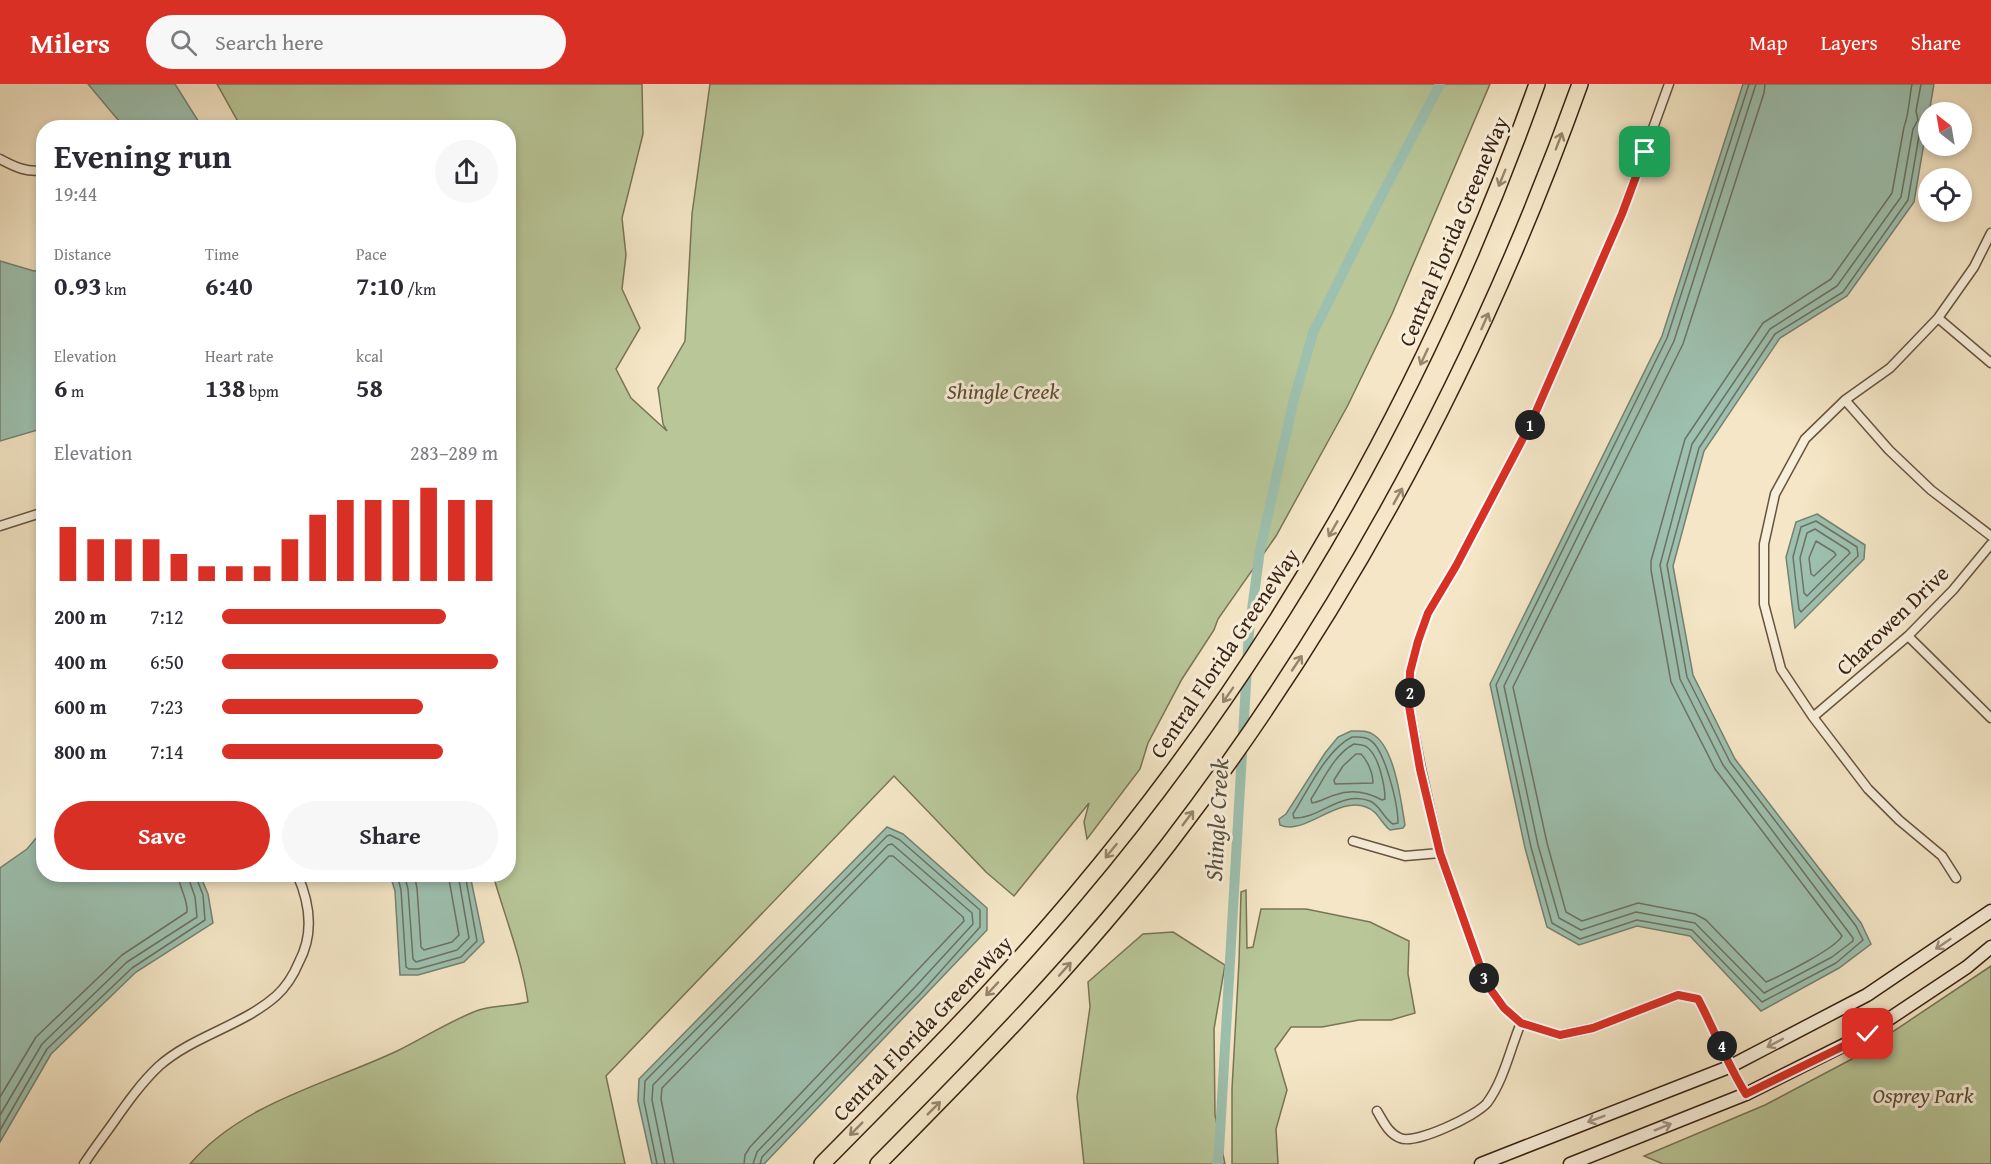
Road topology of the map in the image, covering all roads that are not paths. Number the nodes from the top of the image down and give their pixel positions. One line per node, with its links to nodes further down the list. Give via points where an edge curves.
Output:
1 (1537, 84): 28 (highway, Central Florida GreeneWay, one-way to 28, via 1487,215 1420,364 1346,507 1272,629 1146,808 1032,946)
2 (1580, 84): 29 (highway, one-way to 2, via 1026,1012 1167,846 1265,711 1344,590 1433,430 1502,282)
3 (1669, 84): 18 (street, via 1622,214 1531,423 1428,613 1418,641 1410,672 1409,706)
4 (0, 159): 5 (street, via 19,169)
5 (36, 171)
6 (1991, 233): 7 (street, via 1974,267)
7 (1938, 318): 8 (street); 9 (street, via 1890,368)
8 (1991, 363)
9 (1845, 400): 12 (street, via 1923,482); 15 (street, via 1805,439 1775,494 1764,544 1764,604 1781,669)
10 (36, 515): 11 (street)
11 (0, 526)
12 (1991, 536)
13 (1991, 544): 14 (street, Charowen Drive)
14 (1908, 636): 15 (street, Charowen Drive); 16 (street)
15 (1813, 717): 19 (street, via 1868,789 1942,856)
16 (1991, 718)
17 (1353, 842): 18 (street, via 1406,856)
18 (1440, 853): 23 (street, via 1486,983)
19 (1956, 878)
20 (299, 882): 27 (street, via 309,914 308,936 292,977 277,996 159,1066)
21 (1991, 911): 24 (street, one-way to 24, via 1867,995)
22 (1991, 947): 25 (street, via 1868,1034)
23 (1521, 1023): 24 (street, via 1560,1035 1593,1028 1678,995 1698,999); 26 (street, via 1486,1104 1465,1119 1416,1139 1402,1139 1389,1132)
24 (1729, 1067): 25 (street); 30 (street, one-way to 30)
25 (1746, 1094): 31 (street, one-way to 25)
26 (1377, 1111)
27 (84, 1164)
28 (822, 1164)
29 (878, 1164)
30 (1481, 1164)
31 (1570, 1164)

